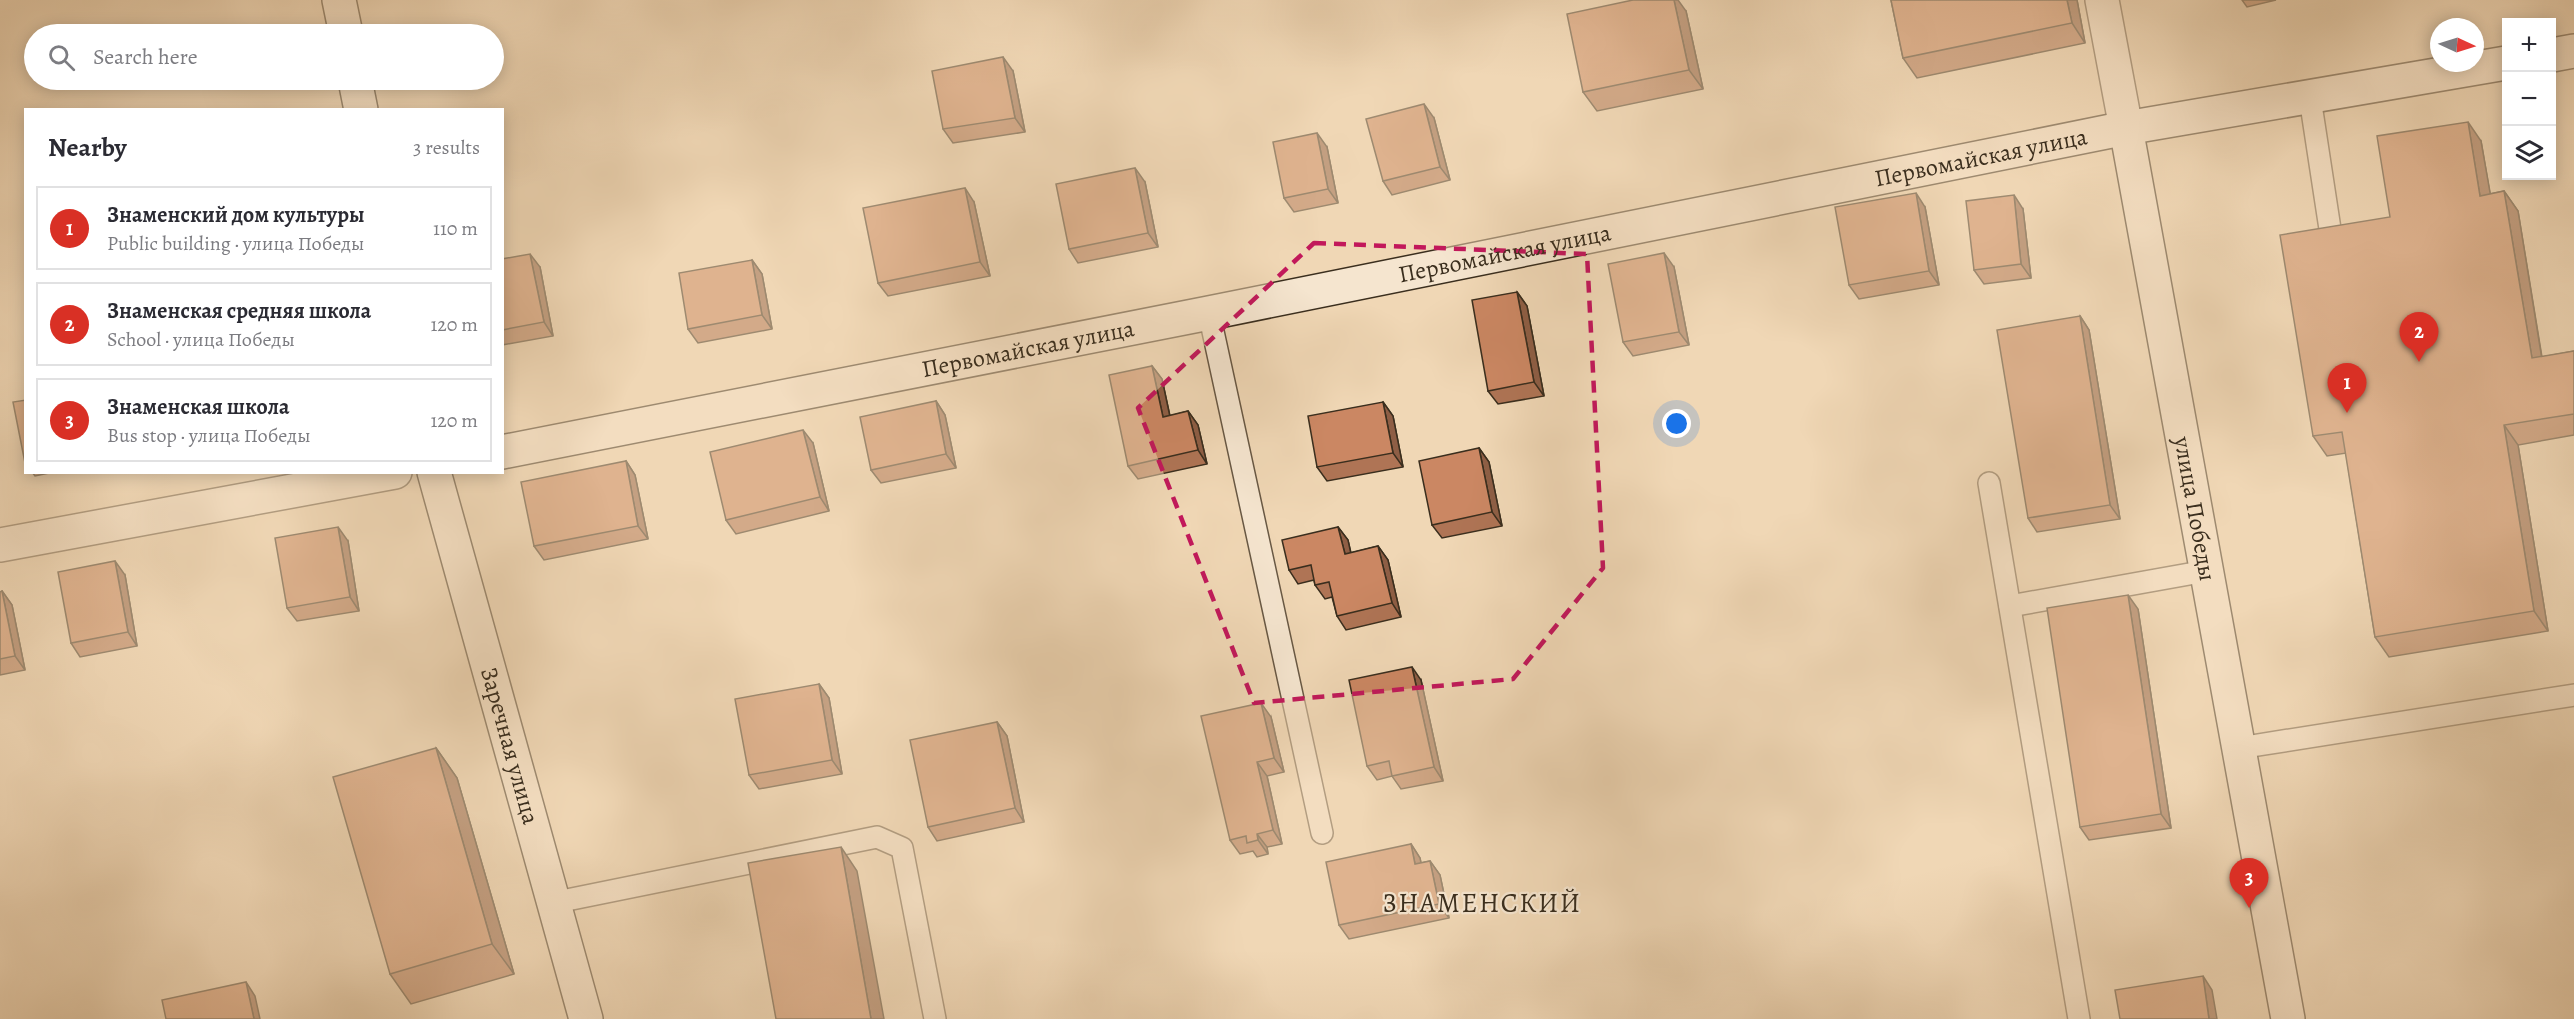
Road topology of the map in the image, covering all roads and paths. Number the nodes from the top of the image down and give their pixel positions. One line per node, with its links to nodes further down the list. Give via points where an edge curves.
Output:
1 (339, 0): 3 (main road)
2 (2102, 0): 10 (main road, улица Победы)
3 (343, 24)
4 (2574, 51): 5 (main road)
5 (2556, 54)
6 (2502, 64): 8 (main road, Первомайская улица)
7 (357, 90): 9 (main road)
8 (2310, 98): 10 (main road, Первомайская улица); 11 (lane)
9 (361, 108)
10 (2127, 128): 12 (main road, Первомайская улица); 18 (main road, улица Победы)
11 (2332, 242)
12 (1209, 313): 13 (main road, Первомайская улица); 22 (lane)
13 (504, 452)
14 (384, 474): 17 (main road)
15 (435, 474): 23 (main road, Заречная улица)
16 (1989, 483): 19 (lane)
17 (0, 544)
18 (2206, 571): 19 (lane); 21 (main road, улица Победы)
19 (2010, 606): 26 (lane)
20 (2574, 694): 21 (lane)
21 (2239, 748): 27 (main road, улица Победы)
22 (1322, 833)
23 (552, 903): 24 (main road, Заречная улица); 25 (lane, via 877,837 902,848)
24 (586, 1019)
25 (935, 1019)
26 (2079, 1019)
27 (2288, 1019)

